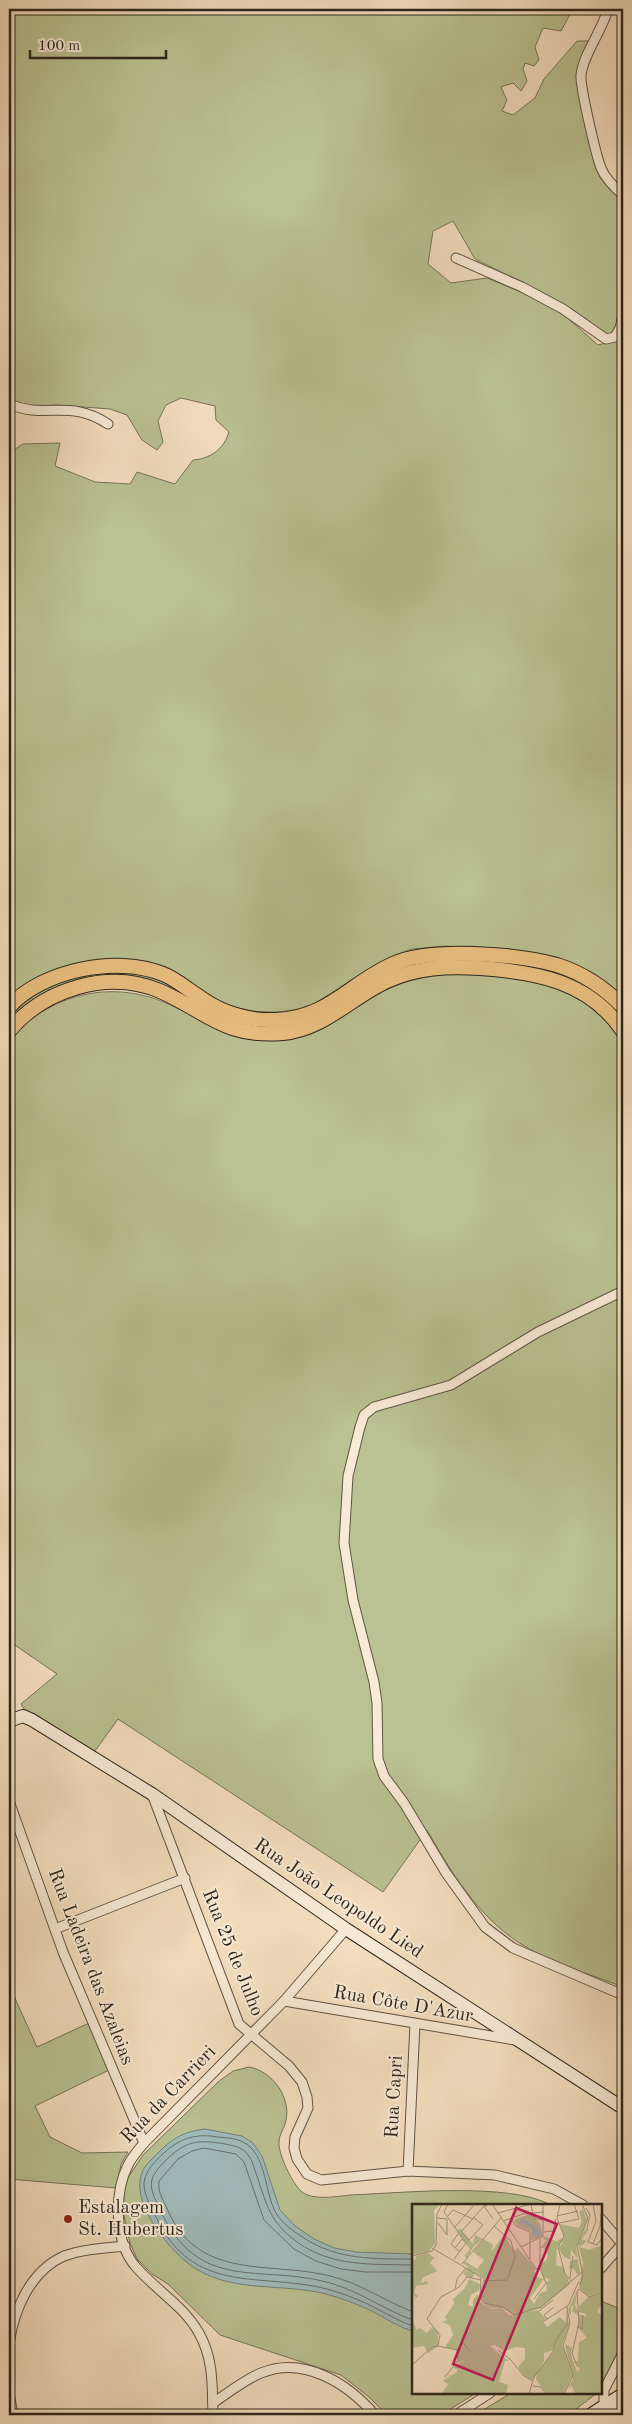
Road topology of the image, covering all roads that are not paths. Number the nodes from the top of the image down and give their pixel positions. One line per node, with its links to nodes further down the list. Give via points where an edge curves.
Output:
1 (608, 9): 2 (street, via 587,53 581,76 602,170)
2 (623, 195)
3 (456, 258): 4 (street, via 563,308 606,339 615,337)
4 (623, 315)
5 (9, 404): 6 (street, via 32,411 77,410)
6 (108, 424)
7 (9, 1007): 8 (main road, via 30,989 59,974 116,967 164,974 220,1010 234,1015 262,1020 292,1018 330,1005 392,964 418,955 439,953 524,959 558,966 600,986)
8 (623, 1007)
9 (9, 1031): 10 (main road, via 54,996 81,986 109,983 158,991 215,1022 242,1031 285,1033 325,1019 402,974 439,968 514,970 547,977 575,988 594,1001 610,1013)
10 (623, 1031)
11 (623, 1291): 18 (street, via 538,1332 451,1385 374,1407 364,1415 348,1476 344,1543 353,1600 374,1682 378,1760 384,1776 446,1873 485,1926 513,1948)
12 (9, 1721): 13 (street, Rua João Leopoldo Lied, via 23,1716 32,1720)
13 (152, 1794): 15 (street, Rua 25 de Julho); 17 (street, Rua João Leopoldo Lied)
14 (9, 1801): 16 (street, Rua Ladeira das Azaleias)
15 (185, 1878): 16 (street); 21 (street, Rua 25 de Julho, via 240,2024)
16 (55, 1929): 24 (street, Rua Ladeira das Azaleias)
17 (346, 1929): 19 (street, Rua da Carrieri); 22 (street, Rua João Leopoldo Lied)
18 (623, 1995)
19 (284, 2001): 20 (street, Rua Côte D'Azur); 21 (street, Rua da Carrieri)
20 (415, 2024): 22 (street, Rua Côte D'Azur); 25 (street, Rua Capri)
21 (250, 2034): 24 (street, Rua da Carrieri); 25 (street, Rua 25 de Julho, via 289,2066 302,2082 308,2108 294,2137 294,2148 308,2174 321,2180)
22 (518, 2040): 23 (street, Rua João Leopoldo Lied)
23 (623, 2108)
24 (144, 2143): 29 (street, Rua da Carrieri, via 128,2165 120,2185 120,2225)
25 (408, 2171): 26 (street, Rua 25 de Julho, via 495,2174 554,2189)
26 (581, 2204)
27 (602, 2220): 28 (street)
28 (623, 2244): 30 (street)
29 (125, 2246): 31 (street, via 82,2251 63,2257 47,2268 20,2302); 36 (street, Rua da Carrieri, via 136,2267 183,2310 199,2334 211,2365)
30 (602, 2267)
31 (9, 2344)
32 (623, 2353): 37 (street, via 604,2390)
33 (9, 2393): 38 (street)
34 (488, 2394): 41 (street)
35 (623, 2394): 37 (street)
36 (213, 2404): 39 (street, Rua da Carrieri); 40 (street, via 260,2373 284,2366 327,2377 359,2398)
37 (604, 2406): 42 (street); 43 (street, via 615,2409)
38 (13, 2415)
39 (213, 2415)
40 (375, 2415)
41 (456, 2415)
42 (590, 2415)
43 (619, 2415)

